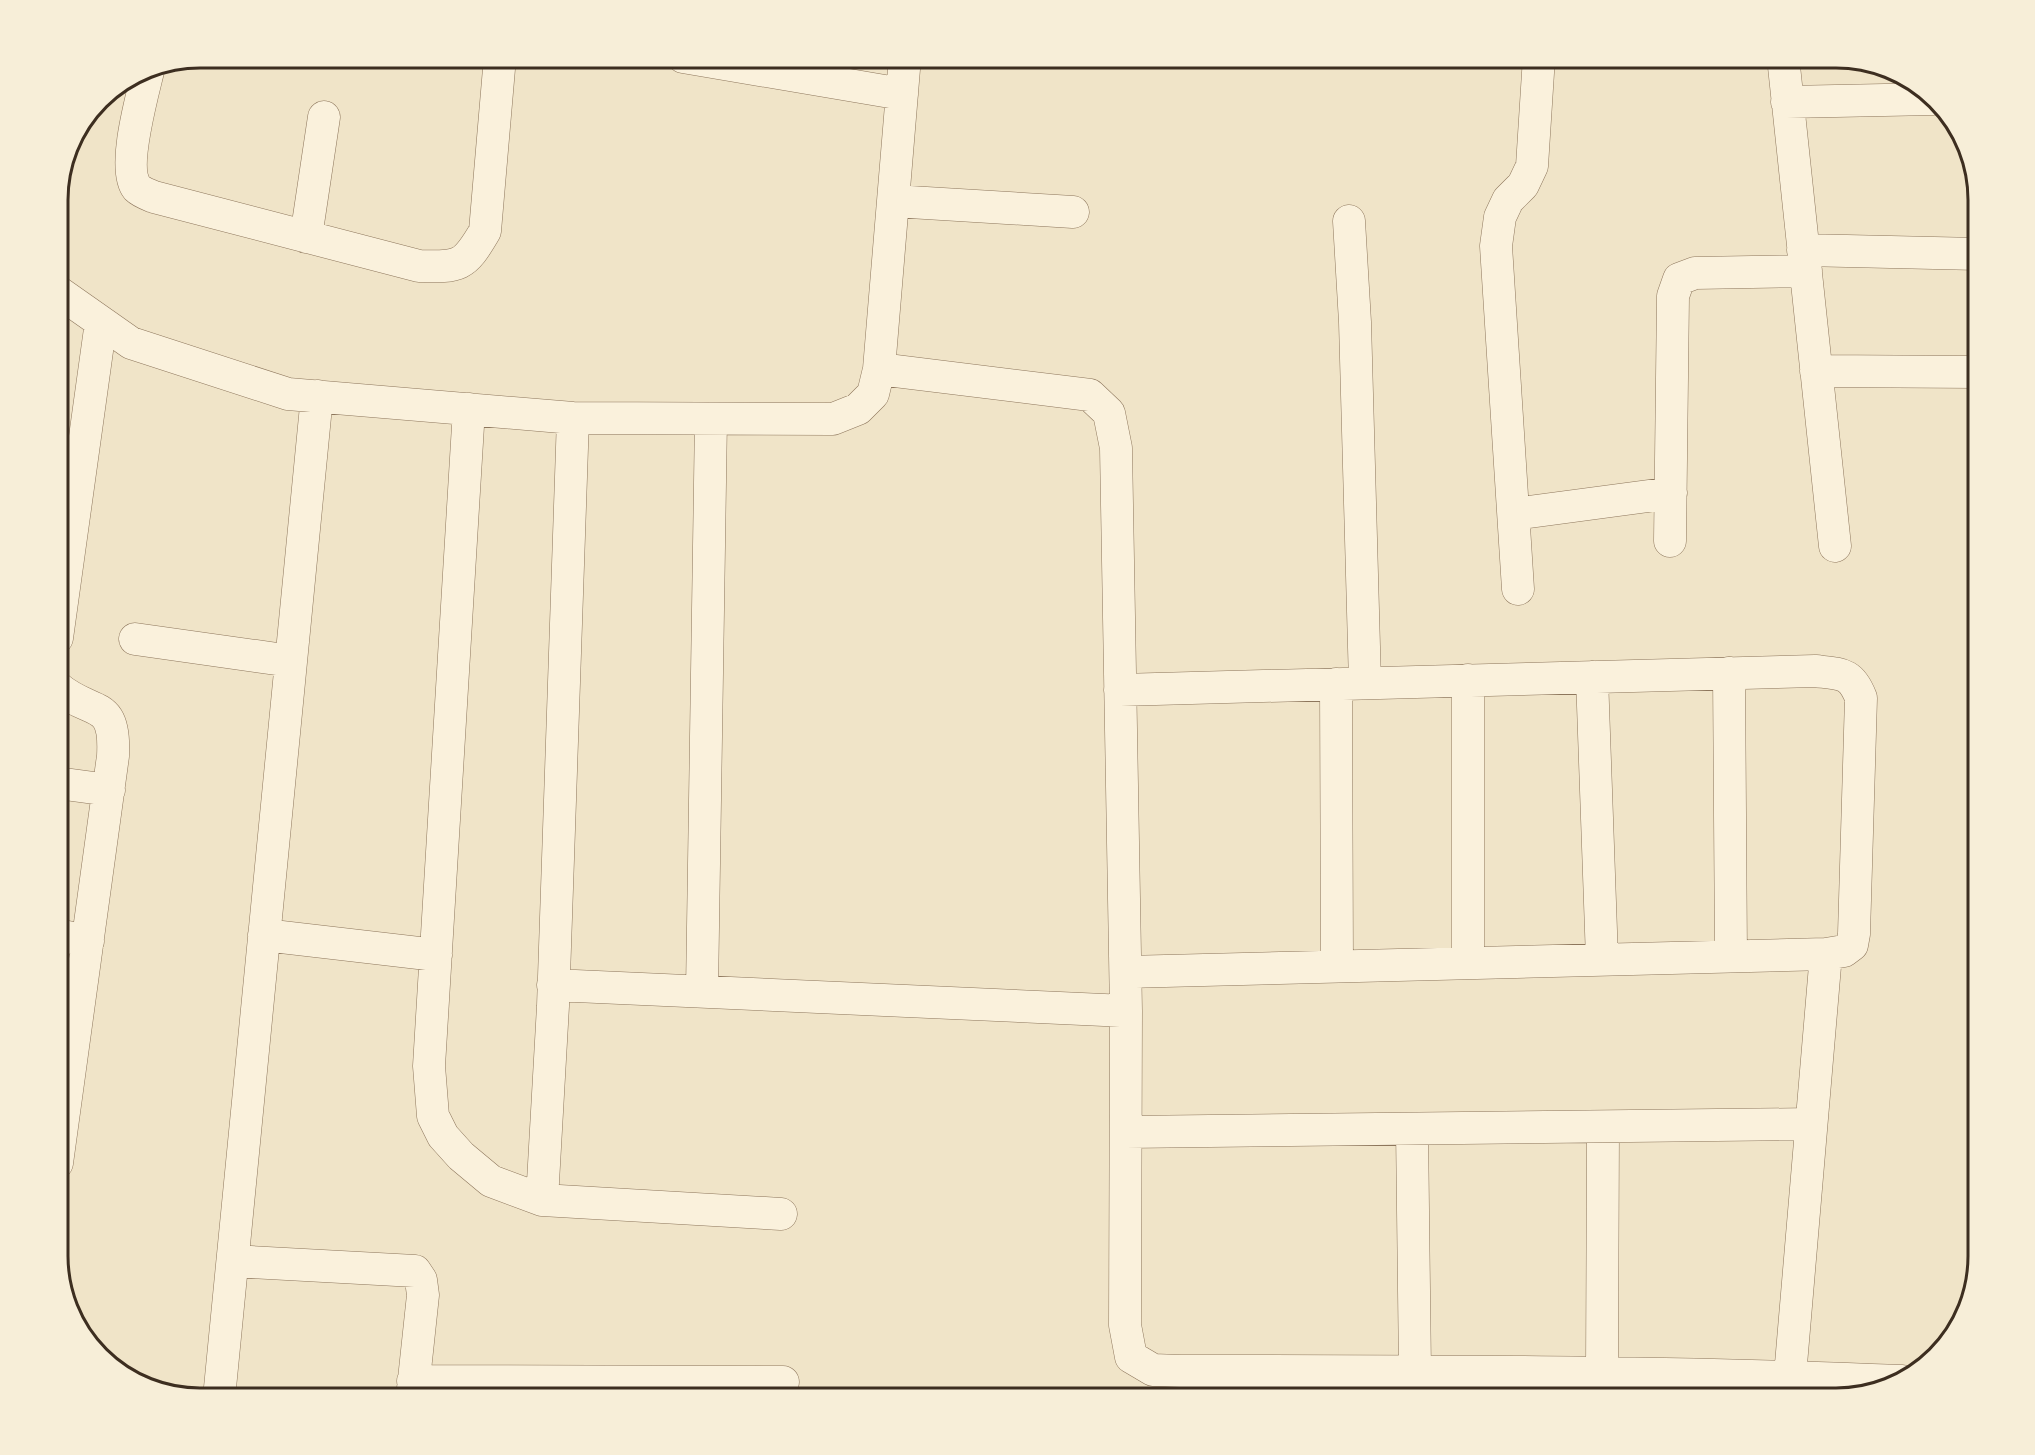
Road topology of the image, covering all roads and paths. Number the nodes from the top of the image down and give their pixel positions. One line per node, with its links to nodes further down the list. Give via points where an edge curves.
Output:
1 (499, 68): 14 (street, via 485,231 472,254 452,267 419,266)
2 (748, 68): 7 (street)
3 (904, 68): 7 (street)
4 (1538, 68): 27 (street, via 1532,166 1500,217 1496,246)
5 (1784, 68): 9 (street)
6 (141, 82): 14 (street, via 130,173 138,189 154,197)
7 (902, 94): 11 (street)
8 (1922, 99): 9 (street)
9 (1787, 102): 16 (street)
10 (324, 117): 14 (street)
11 (893, 201): 12 (street); 19 (street)
12 (1073, 212)
13 (1349, 221): 37 (street, via 1356,333)
14 (306, 237)
15 (1968, 254): 16 (street)
16 (1805, 261): 20 (street); 26 (street, via 1695,273 1679,279 1672,296)
17 (68, 299): 18 (street)
18 (101, 322): 22 (street, via 131,343 288,394); 30 (street)
19 (879, 369): 25 (street, via 873,394 858,409 832,419); 38 (street, via 1090,395 1109,413 1116,448)
20 (1816, 371): 21 (street); 29 (street)
21 (1968, 372)
22 (317, 396): 23 (street); 33 (street)
23 (469, 409): 24 (street); 46 (street)
24 (573, 418): 25 (street); 52 (street)
25 (711, 420): 53 (street)
26 (1671, 493): 27 (street); 28 (street)
27 (1514, 514): 31 (street)
28 (1670, 541)
29 (1835, 546)
30 (68, 559)
31 (1518, 589)
32 (135, 639): 33 (street)
33 (291, 661): 42 (street)
34 (1729, 673): 35 (street); 45 (street, via 1839,674 1855,683 1861,698 1854,934 1844,951); 47 (street)
35 (1593, 677): 36 (street); 48 (street)
36 (1468, 680): 37 (street); 49 (street)
37 (1351, 683): 38 (street); 50 (street)
38 (1120, 690): 51 (street)
39 (68, 696): 41 (street, via 110,719 114,734)
40 (68, 784): 41 (street)
41 (109, 790): 44 (street)
42 (264, 935): 46 (street); 62 (street)
43 (68, 937): 44 (street)
44 (88, 941): 55 (street)
45 (1826, 954): 47 (street); 56 (street)
46 (436, 955): 60 (street, via 429,1066 433,1116 442,1136 491,1180)
47 (1731, 956): 48 (street)
48 (1602, 959): 49 (street)
49 (1468, 963): 50 (street)
50 (1337, 966): 51 (street)
51 (1126, 972): 54 (street)
52 (554, 985): 53 (street); 60 (street)
53 (702, 991): 54 (street)
54 (1126, 1011): 59 (street)
55 (68, 1084)
56 (1812, 1124): 57 (street); 65 (street)
57 (1603, 1127): 58 (street); 64 (street)
58 (1412, 1129): 59 (street); 63 (street)
59 (1126, 1132): 63 (street, via 1125,1325 1131,1357 1153,1370)
60 (542, 1200): 61 (street)
61 (781, 1214)
62 (233, 1261): 68 (street); 69 (street, via 414,1271 421,1280 423,1295)
63 (1415, 1371): 64 (street)
64 (1602, 1374): 65 (street)
65 (1790, 1376): 66 (street)
66 (1878, 1380)
67 (783, 1382): 70 (street)
68 (220, 1388)
69 (413, 1388)
70 (466, 1388)

